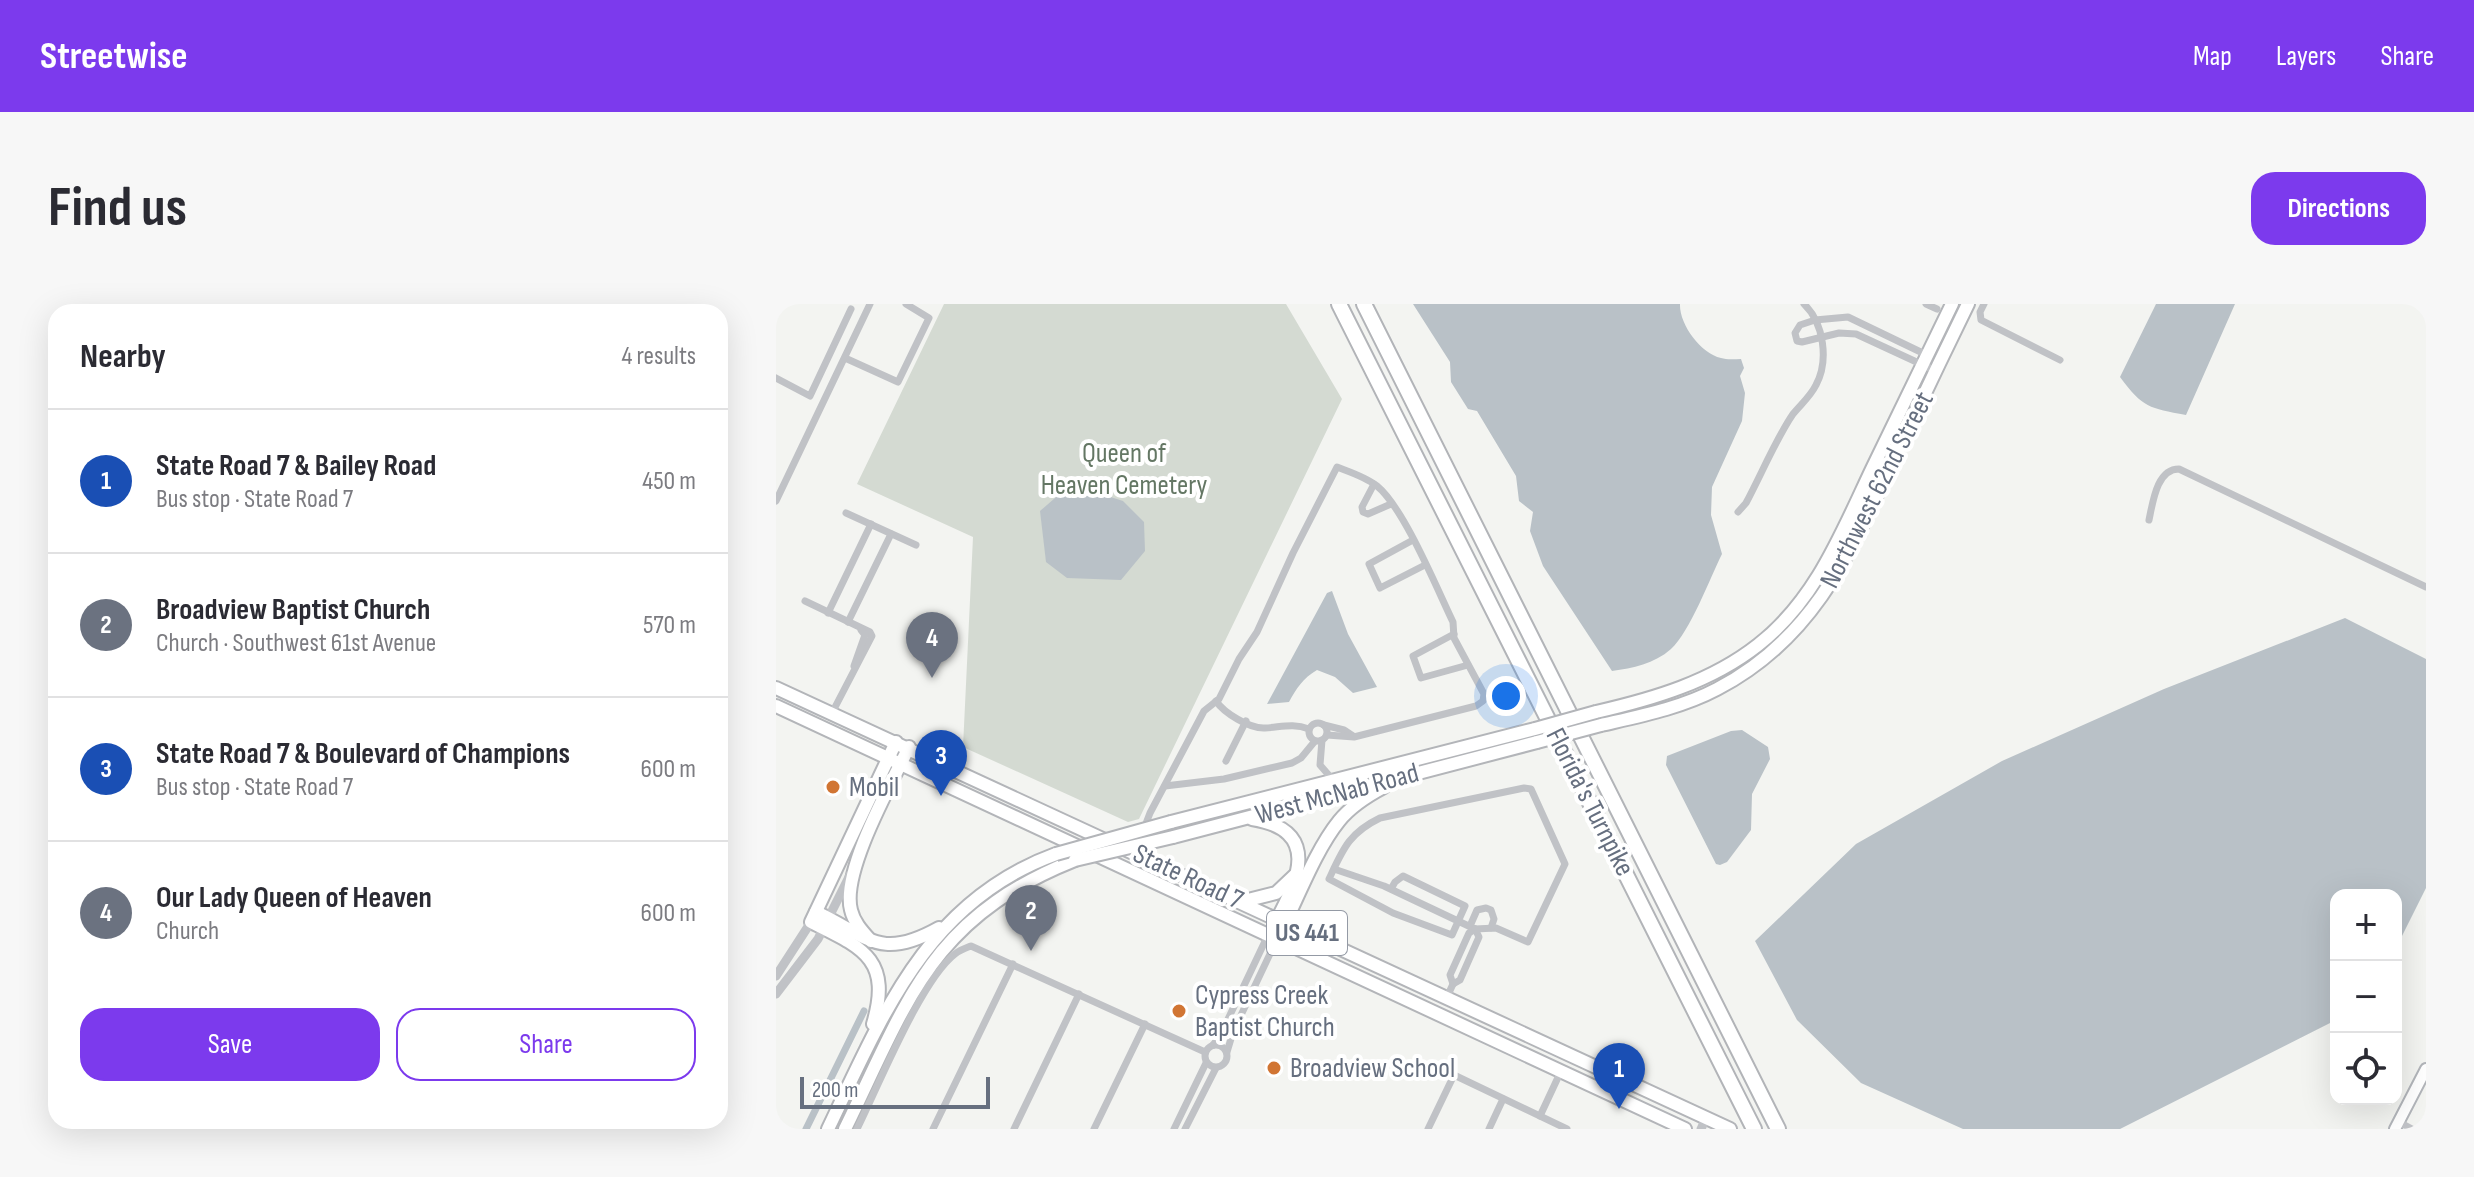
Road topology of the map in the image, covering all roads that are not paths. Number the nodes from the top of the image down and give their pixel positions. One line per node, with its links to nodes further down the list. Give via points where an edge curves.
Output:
1 (870, 304): 14 (street)
2 (906, 304): 14 (street, via 929,318 898,382)
3 (1339, 304): 111 (highway, Florida's Turnpike)
4 (1364, 304): 96 (highway, Florida's Turnpike)
5 (1804, 304): 12 (street)
6 (1926, 304): 11 (street)
7 (1952, 304): 15 (main road, Northwest 62nd Street)
8 (1968, 304): 17 (main road, Northwest 62nd Street)
9 (1984, 304): 16 (street, via 1981,320)
10 (851, 309): 18 (street, via 810,396)
11 (1937, 309)
12 (1815, 320): 13 (street); 13 (street, via 1800,325 1795,338 1802,342); 15 (street, via 1848,317)
13 (1822, 336): 15 (street, via 1856,334); 22 (street, via 1818,383 1793,414)
14 (845, 358): 20 (street)
15 (1924, 360): 17 (street); 40 (main road, Northwest 62nd Street, via 1834,551 1784,622 1713,673)
16 (2060, 360)
17 (1938, 366): 40 (main road, Northwest 62nd Street, via 1848,556 1823,598 1793,632 1717,689 1674,706)
18 (776, 378)
19 (1374, 484): 21 (street, West McNab Road); 21 (street, via 1363,512); 37 (street, West McNab Road, via 1334,470 1257,632)
20 (776, 501)
21 (1391, 504): 27 (street, West McNab Road)
22 (1738, 512)
23 (846, 513): 25 (street)
24 (2149, 520): 30 (street, via 2163,477 2175,468)
25 (871, 524): 26 (street); 32 (street)
26 (891, 534): 28 (street); 33 (street)
27 (1413, 540): 29 (street, West McNab Road); 29 (street, via 1369,564 1380,588)
28 (916, 545)
29 (1425, 565): 34 (street, West McNab Road)
30 (2426, 587)
31 (805, 601): 32 (street)
32 (828, 613): 33 (street)
33 (848, 622): 39 (street, via 872,636)
34 (1454, 634): 35 (street, West McNab Road); 35 (street, via 1413,656 1421,678)
35 (1468, 665): 45 (street, West McNab Road, via 1484,694 1476,706)
36 (776, 688): 39 (main road, State Road 7 / US 441)
37 (1216, 701): 41 (street, via 1222,710); 53 (street, West McNab Road, via 1204,711)
38 (776, 706): 49 (main road, State Road 7 / US 441)
39 (832, 713): 47 (main road, State Road 7 / US 441)
40 (1598, 719): 44 (main road, bridge)
41 (1246, 721): 43 (street, via 1261,729 1295,724); 50 (street)
42 (1324, 725): 43 (street); 45 (street, West McNab Road); 46 (street, West McNab Road)
43 (1309, 729): 46 (street, West McNab Road, via 1310,737)
44 (1536, 735): 51 (main road, West McNab Road); 52 (main road, West McNab Road)
45 (1354, 737): 46 (street, West McNab Road)
46 (1322, 739): 52 (street, West McNab Road, via 1320,765); 53 (street, West McNab Road, via 1292,763)
47 (896, 742): 48 (main road, State Road 7 / US 441); 49 (main road)
48 (909, 747): 49 (main road); 56 (main road, State Road 7 / US 441)
49 (895, 761): 54 (main road, State Road 7 / US 441); 58 (main road); 63 (main road)
50 (1226, 761)
51 (1397, 779): 55 (main road, West McNab Road); 64 (main road, via 1340,820)
52 (1335, 781): 66 (main road, West McNab Road, bridge, via 1030,863)
53 (1165, 786): 57 (street, West McNab Road)
54 (999, 810): 56 (main road, via 1053,824); 69 (main road, State Road 7 / US 441)
55 (1245, 818): 59 (main road, via 1284,829 1297,847); 99 (main road, West McNab Road, bridge, via 1075,860 1006,893 957,932 930,963)
56 (1068, 822): 57 (main road, State Road 7 / US 441)
57 (1135, 853): 62 (main road, State Road 7 / US 441)
58 (854, 867): 63 (street); 70 (main road, via 851,911)
59 (1299, 869): 62 (main road, via 1276,893); 64 (main road)
60 (1334, 869): 61 (street); 65 (street, via 1329,879 1393,913 1452,935); 68 (street, via 1346,842 1380,818 1531,789 1565,864 1528,942)
61 (1391, 889): 65 (street); 65 (street, via 1403,876 1465,906)
62 (1240, 902): 64 (main road, State Road 7 / US 441)
63 (820, 920): 70 (main road); 74 (street); 79 (street, via 798,967); 86 (main road, via 861,948 876,969 880,994)
64 (1281, 920): 69 (main road); 81 (main road, State Road 7 / US 441)
65 (1458, 921): 67 (street)
66 (948, 922): 70 (main road, via 901,944); 86 (main road, West McNab Road, via 903,980)
67 (1472, 927): 68 (street); 68 (street, via 1477,910 1486,908 1494,919); 71 (street); 72 (street, via 1479,937)
68 (1491, 928)
69 (1273, 937): 75 (street); 77 (street); 78 (main road, State Road 7 / US 441)
70 (871, 941)
71 (1465, 942): 72 (street); 76 (street, via 1450,975)
72 (1475, 947): 76 (street)
73 (1013, 964): 80 (street); 100 (street, via 971,946 956,952 926,989); 101 (street)
74 (776, 976)
75 (1246, 980): 77 (street); 85 (street)
76 (1453, 984): 81 (street)
77 (1254, 987): 88 (street)
78 (1390, 990): 81 (main road, via 1431,1003); 83 (main road, State Road 7 / US 441)
79 (776, 993)
80 (1079, 994): 84 (street); 102 (street)
81 (1447, 997): 82 (main road, State Road 7 / US 441)
82 (1481, 1013): 83 (main road, via 1458,1009); 95 (main road, State Road 7 / US 441)
83 (1441, 1015): 92 (main road, State Road 7 / US 441)
84 (1145, 1024): 87 (street); 103 (street)
85 (1213, 1045): 87 (street); 88 (street)
86 (866, 1050): 98 (main road, West McNab Road)
87 (1205, 1052): 89 (street)
88 (1227, 1052): 90 (street, via 1226,1062)
89 (1206, 1063): 90 (street); 104 (street)
90 (1216, 1068): 105 (street)
91 (2426, 1069): 97 (main road)
92 (1561, 1071): 94 (street); 109 (main road, State Road 7 / US 441)
93 (1503, 1099): 94 (street); 106 (street, via 1454,1075); 107 (street)
94 (1540, 1116): 108 (street)
95 (1709, 1124): 110 (main road, State Road 7 / US 441)
96 (1775, 1124)
97 (2397, 1126): 112 (street)
98 (828, 1129)
99 (845, 1129)
100 (857, 1129)
101 (933, 1129)
102 (1014, 1129)
103 (1094, 1129)
104 (1174, 1129)
105 (1185, 1129)
106 (1428, 1129)
107 (1489, 1129)
108 (1567, 1129)
109 (1685, 1129)
110 (1730, 1129)
111 (1754, 1129)
112 (2412, 1129)

